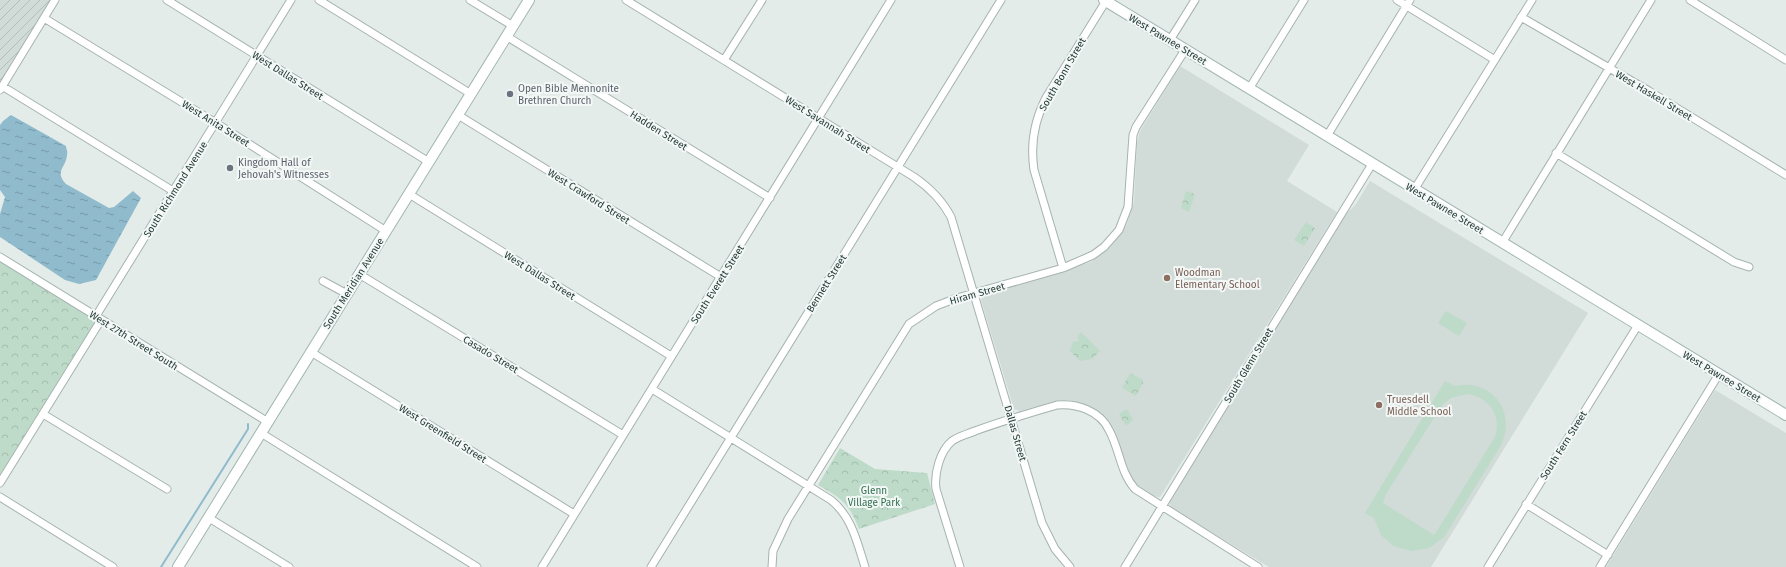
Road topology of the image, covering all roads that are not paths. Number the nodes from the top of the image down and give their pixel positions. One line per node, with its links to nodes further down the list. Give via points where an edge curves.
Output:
1 (55, 0): 20 (street)
2 (167, 0): 25 (street, West Dallas Street)
3 (291, 0): 25 (street, South Richmond Avenue)
4 (318, 0): 32 (street)
5 (470, 0): 21 (street)
6 (529, 0): 21 (main road, South Meridian Avenue)
7 (626, 0): 26 (street, West Savannah Street)
8 (762, 0): 26 (street)
9 (891, 0): 34 (street, South Everett Street)
10 (1001, 0): 40 (street, Bennett Street)
11 (1195, 0): 23 (street)
12 (1304, 0): 31 (street)
13 (1397, 0): 18 (street)
14 (1532, 0): 19 (street)
15 (1651, 0): 29 (street)
16 (1690, 0): 28 (street)
17 (1105, 1): 23 (main road, West Pawnee Street); 50 (street, South Bonn Street, via 1045,100 1034,132 1034,170)
18 (1409, 3): 27 (street); 36 (street)
19 (1521, 17): 27 (street); 29 (street, West Haskell Street)
20 (44, 18): 30 (street); 35 (street, West Anita Street)
21 (513, 26): 22 (main road, South Meridian Avenue)
22 (506, 36): 32 (main road, South Meridian Avenue); 45 (street, Hadden Street)
23 (1170, 40): 24 (main road, West Pawnee Street)
24 (1185, 50): 31 (main road, West Pawnee Street); 50 (street, Hiram Street, via 1133,135 1128,206 1119,230 1093,256)
25 (257, 56): 35 (street, South Richmond Avenue); 38 (street, West Dallas Street)
26 (724, 60): 34 (street, West Savannah Street)
27 (1495, 60): 42 (street)
28 (1786, 60)
29 (1609, 68): 37 (street); 41 (street, West Haskell Street)
30 (1, 88): 43 (street)
31 (1249, 89): 36 (main road, West Pawnee Street)
32 (471, 94): 33 (main road, South Meridian Avenue)
33 (458, 115): 38 (main road, South Meridian Avenue); 52 (street, West Crawford Street)
34 (818, 118): 40 (street, West Savannah Street); 45 (street, South Everett Street)
35 (216, 123): 43 (street, South Richmond Avenue); 46 (street, West Anita Street)
36 (1327, 136): 39 (main road, West Pawnee Street)
37 (1556, 153): 47 (street); 49 (street, via 1734,262)
38 (429, 162): 44 (main road, South Meridian Avenue)
39 (1372, 164): 42 (main road, West Pawnee Street); 74 (street, South Glenn Street)
40 (898, 168): 55 (street, West Savannah Street, via 925,184 938,196 948,211); 68 (street, Bennett Street)
41 (1786, 175)
42 (1414, 190): 47 (main road, West Pawnee Street)
43 (173, 191): 56 (street, South Richmond Avenue)
44 (409, 194): 46 (main road, South Meridian Avenue); 59 (street, West Dallas Street)
45 (770, 198): 52 (street, South Everett Street)
46 (386, 231): 51 (main road, South Meridian Avenue)
47 (1502, 242): 57 (main road, West Pawnee Street)
48 (0, 257): 56 (street, West 27th Street South)
49 (1749, 266)
50 (1063, 268): 55 (street, Hiram Street)
51 (359, 274): 54 (main road, South Meridian Avenue); 67 (street, Casado Street)
52 (721, 277): 59 (street, South Everett Street)
53 (323, 281): 54 (street)
54 (347, 294): 58 (main road, South Meridian Avenue)
55 (974, 294): 64 (street, Dallas Street); 70 (street, Hiram Street, via 936,306 909,324)
56 (99, 318): 62 (street, South Richmond Avenue); 65 (street, West 27th Street South)
57 (1638, 325): 60 (main road, West Pawnee Street); 73 (street, South Fern Street)
58 (311, 352): 65 (main road, South Meridian Avenue); 75 (street, West Greenfield Street)
59 (671, 356): 61 (street, South Everett Street)
60 (1719, 374): 63 (main road, West Pawnee Street); 77 (street)
61 (652, 389): 67 (street, South Everett Street); 68 (street)
62 (43, 414): 69 (street, South Richmond Avenue); 71 (street)
63 (1786, 415)
64 (1012, 419): 74 (street, via 1057,405 1073,404 1087,410 1109,429 1130,484); 86 (street, via 952,441 937,469 936,489); 87 (street, Dallas Street, via 1042,523 1055,549)
65 (268, 422): 66 (main road, South Meridian Avenue)
66 (261, 433): 76 (main road, South Meridian Avenue); 81 (street)
67 (623, 435): 75 (street, South Everett Street)
68 (730, 438): 70 (street); 83 (street, Bennett Street)
69 (0, 483)
70 (808, 486): 84 (street, Hiram Street, via 773,551); 85 (street, via 841,507 852,525)
71 (167, 489)
72 (0, 497): 78 (street)
73 (1526, 504): 77 (street); 90 (street, South Fern Street)
74 (1162, 507): 88 (street, South Glenn Street); 89 (street)
75 (574, 514): 82 (street, South Everett Street)
76 (209, 518): 79 (main road, South Meridian Avenue); 80 (street)
77 (1608, 555): 91 (street)
78 (113, 567)
79 (178, 567)
80 (289, 567)
81 (476, 567)
82 (542, 567)
83 (651, 567)
84 (772, 567)
85 (865, 567)
86 (960, 567)
87 (1070, 567)
88 (1125, 567)
89 (1258, 567)
90 (1488, 567)
91 (1600, 567)

